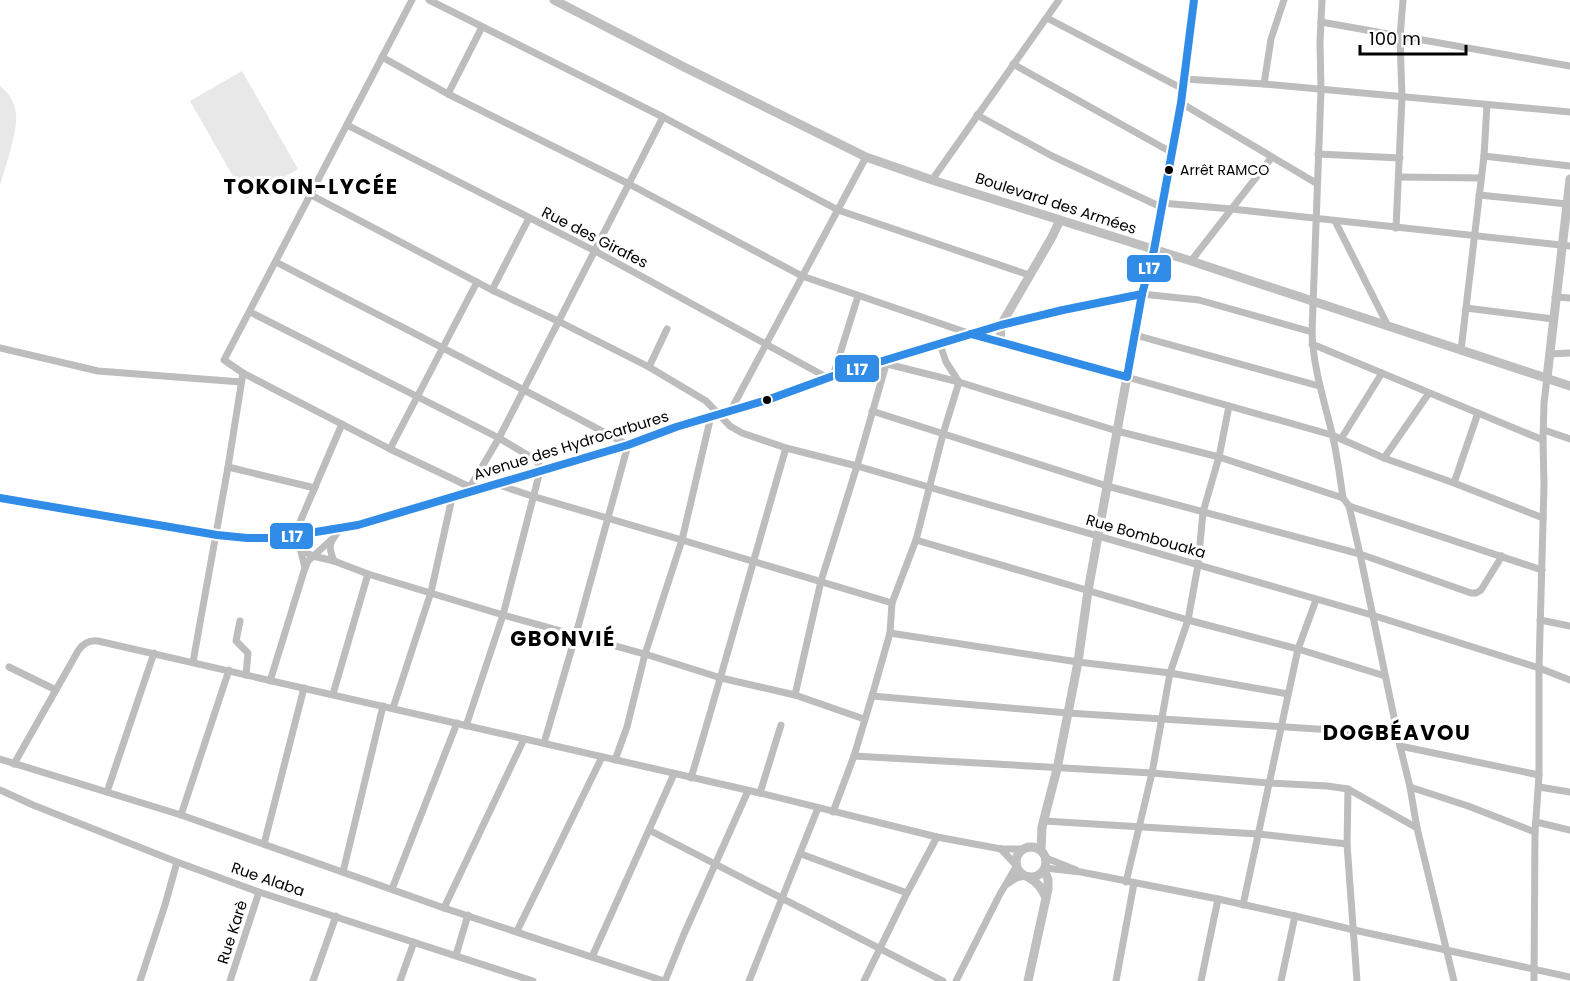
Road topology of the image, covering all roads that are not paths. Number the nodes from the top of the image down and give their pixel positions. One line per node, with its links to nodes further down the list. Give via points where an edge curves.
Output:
1 (412, 0): 13 (street)
2 (429, 0): 11 (street)
3 (554, 0): 30 (main road, Boulevard des Armées)
4 (1059, 0): 9 (street)
5 (1194, 0): 16 (main road)
6 (1284, 0): 17 (street, via 1271,39)
7 (1322, 0): 10 (street)
8 (1402, 0): 12 (street)
9 (1047, 18): 14 (street); 16 (street)
10 (1321, 22): 12 (street); 18 (street)
11 (482, 27): 19 (street); 25 (street)
12 (1400, 37): 15 (street); 20 (street)
13 (382, 57): 19 (street); 26 (street)
14 (1013, 64): 24 (street); 27 (street)
15 (1570, 66)
16 (1184, 84): 17 (street); 21 (main road)
17 (1264, 84): 18 (street)
18 (1321, 90): 20 (street); 28 (street)
19 (448, 94): 39 (street)
20 (1402, 97): 22 (street); 32 (street)
21 (1181, 103): 27 (main road); 31 (street)
22 (1487, 105): 23 (street); 29 (street)
23 (1570, 112)
24 (977, 115): 37 (street); 43 (street, via 1044,152)
25 (663, 117): 39 (street); 45 (street)
26 (347, 125): 40 (street); 46 (street, Rue des Girafes)
27 (1171, 152): 43 (main road)
28 (1318, 154): 32 (street); 38 (street)
29 (1484, 156): 33 (street); 35 (street)
30 (866, 157): 37 (main road, Boulevard des Armées); 45 (street)
31 (1272, 157): 38 (street); 44 (street)
32 (1400, 158): 34 (street)
33 (1570, 166)
34 (1399, 177): 35 (street); 50 (street)
35 (1481, 178): 41 (street)
36 (1570, 179): 42 (main road)
37 (932, 180): 48 (main road, Boulevard des Armées)
38 (1316, 183): 47 (street)
39 (629, 184): 54 (street); 58 (street)
40 (311, 195): 56 (street); 59 (street, Rue Bombouaka)
41 (1479, 195): 42 (street); 51 (street)
42 (1567, 204): 52 (main road)
43 (1161, 205): 44 (street); 53 (main road)
44 (1232, 209): 47 (street); 55 (street)
45 (838, 210): 57 (street); 58 (street)
46 (529, 219): 54 (street, Rue des Girafes); 60 (street)
47 (1315, 219): 49 (street); 65 (street)
48 (1060, 220): 53 (main road, Boulevard des Armées); 57 (main road)
49 (1335, 221): 50 (street); 71 (street)
50 (1396, 228): 51 (street)
51 (1474, 236): 52 (street); 66 (street)
52 (1566, 246): 63 (main road)
53 (1154, 250): 55 (main road, Boulevard des Armées); 61 (main road)
54 (594, 251): 69 (street); 77 (street, Rue des Girafes)
55 (1191, 261): 65 (main road, Boulevard des Armées)
56 (276, 262): 67 (street); 81 (street)
57 (1029, 275): 70 (main road)
58 (802, 276): 62 (street); 77 (street)
59 (477, 282): 60 (street, Rue Bombouaka); 81 (street)
60 (492, 290): 69 (street, Rue Bombouaka)
61 (1142, 294): 70 (main road, Avenue des Hydrocarbures); 73 (street, via 1199,300); 75 (main road)
62 (858, 296): 74 (street); 89 (street)
63 (1555, 297): 64 (street); 68 (main road)
64 (1570, 298)
65 (1313, 301): 71 (main road, Boulevard des Armées); 73 (street)
66 (1466, 308): 68 (street); 82 (street)
67 (250, 312): 87 (street, via 224,358); 98 (street)
68 (1553, 319): 84 (main road)
69 (558, 321): 86 (street, Rue Bombouaka); 96 (street)
70 (1001, 325): 74 (main road, Avenue des Hydrocarbures); 76 (main road)
71 (1388, 326): 82 (main road, Boulevard des Armées)
72 (667, 329): 86 (street)
73 (1312, 332): 79 (street)
74 (971, 334): 76 (main road); 78 (main road, Avenue des Hydrocarbures)
75 (1135, 335): 90 (main road); 94 (street)
76 (1000, 343): 90 (main road)
77 (766, 344): 89 (street, Rue des Girafes); 100 (street)
78 (940, 344): 85 (main road, Avenue des Hydrocarbures); 93 (street)
79 (1312, 344): 88 (street); 94 (street)
80 (0, 348): 92 (street, via 98,371)
81 (443, 349): 96 (street); 98 (street)
82 (1461, 350): 91 (main road, Boulevard des Armées)
83 (1570, 353): 84 (street)
84 (1550, 354): 91 (main road)
85 (887, 362): 89 (main road, Avenue des Hydrocarbures); 93 (street); 101 (street)
86 (649, 367): 103 (street, Rue Bombouaka, via 705,400)
87 (243, 373): 92 (street); 104 (street)
88 (1382, 373): 97 (street); 110 (street)
89 (831, 377): 100 (main road, Avenue des Hydrocarbures)
90 (1127, 377): 99 (street); 106 (main road)
91 (1547, 378): 95 (main road, Boulevard des Armées); 105 (street)
92 (241, 382): 119 (street)
93 (959, 382): 106 (street); 107 (street)
94 (1319, 386): 108 (street)
95 (1570, 386)
96 (523, 389): 109 (street); 113 (street)
97 (1429, 393): 102 (street); 117 (street)
98 (418, 398): 109 (street); 115 (street)
99 (1229, 406): 108 (street); 116 (street)
100 (731, 410): 103 (main road, Avenue des Hydrocarbures)
101 (872, 411): 107 (street); 118 (street)
102 (1478, 413): 112 (street); 121 (street)
103 (714, 415): 113 (main road, Avenue des Hydrocarbures); 114 (street, Rue Bombouaka, via 736,431); 141 (street)
104 (342, 424): 115 (street); 124 (street)
105 (1544, 430): 111 (street); 112 (street)
106 (1117, 431): 116 (street); 123 (main road)
107 (943, 434): 123 (street); 125 (street)
108 (1332, 435): 110 (street); 130 (street)
109 (499, 438): 120 (street, via 534,459); 126 (street)
110 (1341, 439): 117 (street)
111 (1570, 439)
112 (1543, 440): 134 (street)
113 (628, 445): 120 (main road, Avenue des Hydrocarbures); 133 (street)
114 (786, 448): 118 (street, Rue Bombouaka); 148 (street)
115 (390, 449): 126 (street)
116 (1219, 457): 130 (street); 132 (street)
117 (1384, 458): 121 (street)
118 (857, 466): 125 (street, Rue Bombouaka); 153 (street)
119 (228, 467): 124 (street); 136 (street)
120 (540, 471): 122 (main road, Avenue des Hydrocarbures); 127 (street)
121 (1454, 483): 134 (street)
122 (496, 484): 126 (main road, Avenue des Hydrocarbures); 127 (street)
123 (1107, 486): 132 (street); 138 (main road)
124 (315, 488): 137 (street)
125 (930, 488): 138 (street, Rue Bombouaka); 142 (street)
126 (472, 489): 129 (main road, Avenue des Hydrocarbures)
127 (532, 496): 133 (street); 158 (street)
128 (0, 498): 136 (main road, Avenue des Hydrocarbures)
129 (452, 498): 135 (main road, Avenue des Hydrocarbures); 155 (street)
130 (1343, 498): 131 (street)
131 (1349, 506): 144 (street); 146 (street)
132 (1203, 512): 144 (street); 149 (street)
133 (608, 518): 141 (street); 165 (street)
134 (1543, 518): 151 (street)
135 (340, 529): 137 (main road, Avenue des Hydrocarbures); 140 (street)
136 (217, 535): 139 (main road, Avenue des Hydrocarbures); 169 (street)
137 (299, 535): 139 (main road, Avenue des Hydrocarbures); 143 (street)
138 (1099, 537): 149 (street, Rue Bombouaka); 154 (main road)
139 (279, 538): 143 (street)
140 (331, 540): 145 (street); 147 (street)
141 (682, 540): 148 (street); 168 (street)
142 (916, 540): 154 (street); 157 (street)
143 (301, 549): 145 (street); 150 (street)
144 (1360, 554): 146 (street, via 1471,593 1481,590); 159 (street)
145 (313, 556): 147 (street); 150 (street)
146 (1502, 556): 151 (street)
147 (334, 561): 152 (street)
148 (753, 561): 153 (street); 177 (street)
149 (1198, 565): 156 (street, Rue Bombouaka); 160 (street)
150 (304, 568): 179 (street)
151 (1542, 570): 161 (street)
152 (368, 574): 155 (street); 182 (street)
153 (821, 581): 157 (street); 184 (street)
154 (1088, 591): 160 (street); 170 (main road)
155 (431, 592): 158 (street); 187 (street)
156 (1316, 600): 159 (street, Rue Bombouaka); 166 (street)
157 (892, 603): 164 (street)
158 (503, 615): 165 (street); 193 (street)
159 (1372, 615): 172 (street, Rue Bombouaka); 176 (street)
160 (1188, 620): 166 (street); 174 (street)
161 (1540, 620): 163 (street); 172 (street)
162 (240, 621): 175 (street, via 236,641 248,653)
163 (1570, 625)
164 (890, 633): 170 (street); 185 (street)
165 (576, 634): 168 (street); 197 (street)
166 (1298, 650): 176 (street); 183 (street)
167 (154, 653): 169 (street); 181 (street, via 89,641 81,646); 215 (street)
168 (645, 654): 177 (street); 202 (street)
169 (194, 662): 173 (street)
170 (1078, 662): 174 (street); 188 (main road)
171 (9, 667): 181 (street)
172 (1539, 668): 178 (street, Rue Bombouaka); 207 (street)
173 (229, 670): 175 (street); 220 (street)
174 (1170, 674): 183 (street); 190 (street)
175 (246, 675): 179 (street)
176 (1385, 676): 195 (street)
177 (722, 678): 184 (street); 208 (street)
178 (1570, 680)
179 (270, 681): 180 (street)
180 (304, 688): 182 (street); 230 (street)
181 (56, 690): 203 (street)
182 (333, 694): 186 (street)
183 (1288, 694): 194 (street)
184 (795, 695): 189 (street)
185 (872, 696): 188 (street); 189 (street)
186 (383, 706): 187 (street); 240 (street)
187 (393, 708): 191 (street)
188 (1068, 713): 190 (street); 204 (main road)
189 (864, 719): 199 (street)
190 (1162, 719): 194 (street); 206 (street)
191 (457, 723): 193 (street); 245 (street)
192 (781, 725): 217 (street)
193 (466, 726): 196 (street)
194 (1280, 727): 195 (street); 209 (street)
195 (1397, 735): 198 (street)
196 (524, 739): 197 (street); 252 (street)
197 (544, 744): 200 (street)
198 (1400, 746): 207 (street); 210 (street)
199 (854, 756): 204 (street); 219 (street)
200 (602, 757): 202 (street); 257 (street)
201 (0, 759): 203 (street)
202 (615, 760): 205 (street)
203 (14, 764): 215 (street)
204 (1057, 769): 206 (street); 222 (main road)
205 (674, 774): 208 (street); 225 (street)
206 (1152, 774): 209 (street); 223 (street)
207 (1539, 775): 211 (street)
208 (691, 778): 214 (street)
209 (1268, 783): 212 (street); 228 (street)
210 (1410, 787): 224 (street); 227 (street)
211 (1539, 787): 216 (street); 221 (street)
212 (1348, 789): 224 (street); 231 (street)
213 (0, 790): 236 (street, Rue Alaba)
214 (748, 791): 217 (street); 237 (street)
215 (107, 792): 220 (street)
216 (1570, 792)
217 (760, 793): 218 (street)
218 (818, 808): 219 (street); 234 (street)
219 (833, 812): 229 (street)
220 (181, 815): 230 (street)
221 (1536, 822): 226 (street); 227 (street)
222 (1043, 824): 223 (street); 232 (main road); 235 (main road)
223 (1139, 827): 228 (street); 243 (street)
224 (1417, 828): 260 (street)
225 (649, 830): 237 (street); 262 (street)
226 (1570, 830)
227 (1535, 832): 263 (street)
228 (1258, 834): 231 (street); 251 (street)
229 (937, 837): 233 (street); 247 (street)
230 (264, 844): 240 (street)
231 (1347, 844): 256 (street)
232 (1024, 848): 233 (street); 235 (main road, via 1037,848); 238 (main road, via 1016,857)
233 (1001, 849): 238 (street)
234 (801, 854): 247 (street); 248 (street)
235 (1043, 854): 239 (main road); 241 (street)
236 (177, 862): 246 (street, Rue Alaba); 265 (street)
237 (715, 864): 248 (street); 270 (street)
238 (1016, 866): 242 (main road); 244 (street)
239 (1045, 869): 241 (street); 242 (main road, via 1037,876); 249 (main road)
240 (343, 872): 245 (street)
241 (1081, 872): 243 (street)
242 (1026, 877): 244 (street, via 1016,878); 249 (main road, via 1043,889)
243 (1130, 882): 250 (street); 276 (street)
244 (1005, 886): 274 (street)
245 (392, 889): 252 (street)
246 (259, 892): 254 (street, Rue Alaba); 266 (street, Rue Karè)
247 (907, 893): 259 (street)
248 (782, 897): 259 (street); 271 (street)
249 (1046, 898): 275 (main road)
250 (1218, 899): 251 (street); 277 (street)
251 (1243, 905): 255 (street)
252 (444, 908): 253 (street)
253 (468, 915): 257 (street); 261 (street)
254 (336, 916): 258 (street, Rue Alaba); 267 (street)
255 (1295, 916): 256 (street); 278 (street)
256 (1354, 930): 260 (street); 279 (street)
257 (517, 931): 262 (street)
258 (414, 942): 261 (street, Rue Alaba); 268 (street)
259 (879, 948): 272 (street); 273 (street)
260 (1447, 951): 263 (street); 280 (street)
261 (456, 956): 269 (street, Rue Alaba)
262 (592, 957): 270 (street)
263 (1535, 969): 264 (street); 281 (street)
264 (1570, 979)
265 (140, 981)
266 (230, 981)
267 (313, 981)
268 (400, 981)
269 (533, 981)
270 (664, 981)
271 (749, 981)
272 (864, 981)
273 (944, 981)
274 (956, 981)
275 (1028, 981)
276 (1116, 981)
277 (1201, 981)
278 (1281, 981)
279 (1357, 981)
280 (1454, 981)
281 (1534, 981)

